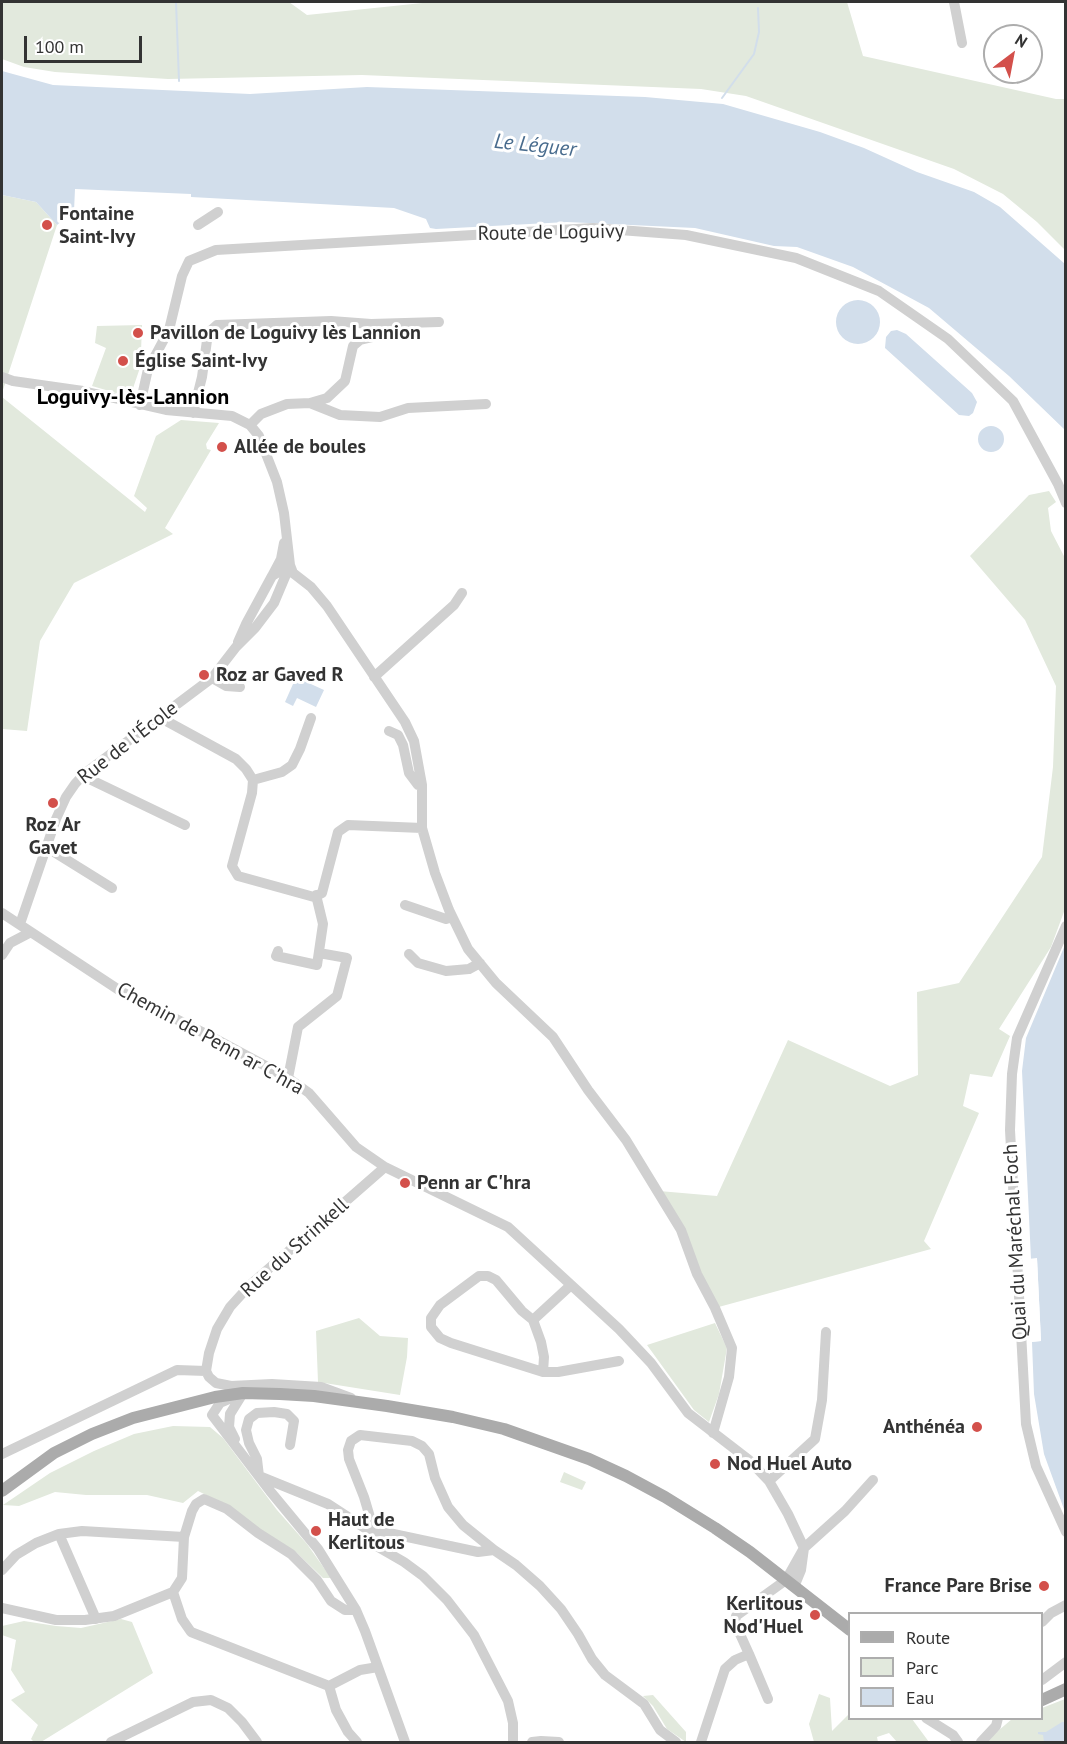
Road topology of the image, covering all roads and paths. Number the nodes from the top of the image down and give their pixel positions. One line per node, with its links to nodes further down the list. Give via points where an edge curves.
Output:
1 (954, 2): 2 (street)
2 (962, 42)
3 (218, 212): 4 (street)
4 (198, 225)
5 (439, 322): 11 (street, via 217,326 208,333)
6 (373, 337): 8 (street, via 353,346 345,381 327,399)
7 (2, 377): 10 (street)
8 (310, 403): 9 (street, via 340,415 380,417 408,408); 12 (street, via 287,404 261,414)
9 (486, 404)
10 (140, 405): 11 (street); 13 (street, Route de Loguivy, via 148,369 169,330 189,261 216,250 593,228 686,235 796,258 879,291 948,339 1013,401)
11 (193, 413): 12 (street, via 232,417)
12 (250, 424): 14 (street, Rue de l'École, via 259,436 277,482)
13 (1065, 503)
14 (284, 513): 15 (street, Rue de l'École); 16 (street, Rue de l'École, via 283,551)
15 (290, 565): 16 (street); 18 (street, Rue de l'École, via 274,603); 19 (street, via 293,573 327,606)
16 (272, 576): 18 (street, Rue de l'École)
17 (462, 593): 19 (street, via 454,605)
18 (236, 647): 20 (street, Rue de l'École)
19 (374, 677): 27 (street, via 414,741)
20 (212, 678): 21 (street, via 226,686); 22 (street, Rue de l'École)
21 (240, 687)
22 (159, 717): 25 (street, Rue de l'École); 26 (street, via 236,759)
23 (310, 718): 26 (street, via 292,765)
24 (389, 731): 27 (street, via 398,735 409,773)
25 (83, 776): 28 (street); 30 (street, Rue de l'École, via 66,797)
26 (253, 780): 32 (street, via 232,866 238,876 314,897)
27 (422, 785): 29 (street)
28 (185, 825)
29 (422, 828): 32 (street, via 348,825 338,832); 35 (street)
30 (46, 848): 31 (street); 36 (street, Rue de l'École)
31 (112, 888)
32 (319, 894): 40 (street, via 323,924)
33 (405, 905): 35 (street)
34 (2, 913): 36 (street, Chemin de Penn ar C'hra)
35 (452, 917): 43 (street)
36 (20, 924): 38 (street, Chemin de Penn ar C'hra)
37 (1065, 926): 65 (street, Quai du Maréchal Foch, via 1017,1038 1010,1130 1026,1424 1036,1466)
38 (31, 932): 42 (street, via 10,943); 44 (street, Chemin de Penn ar C'hra, via 122,992)
39 (278, 951): 40 (street, via 276,956 317,964)
40 (319, 953): 44 (street, via 347,958 337,996 298,1027)
41 (409, 954): 43 (street, via 418,963 446,971 469,969)
42 (2, 955)
43 (480, 963): 56 (street, via 553,1037 626,1140 681,1230 732,1348 729,1377)
44 (288, 1078): 45 (street, Chemin de Penn ar C'hra, via 309,1093 356,1147)
45 (385, 1167): 46 (street, Chemin de Penn ar C'hra, via 508,1227); 50 (street, Rue du Strinkell, via 250,1284 217,1329)
46 (571, 1285): 47 (street); 56 (street, Chemin de Penn ar C'hra, via 651,1363 688,1413)
47 (533, 1320): 51 (street, via 544,1357); 51 (street, via 496,1280 479,1275 441,1305 431,1318 431,1327 451,1343)
48 (826, 1332): 62 (street, via 815,1439)
49 (619, 1361): 51 (street)
50 (206, 1371): 54 (street, via 216,1383 231,1386 321,1387); 59 (street, via 177,1370)
51 (543, 1372)
52 (243, 1393): 53 (main road); 54 (main road); 55 (street, via 220,1403); 58 (street, via 230,1414 229,1427)
53 (196, 1402): 55 (street); 63 (main road, via 133,1418 92,1434 54,1453)
54 (369, 1403): 71 (main road, via 504,1429 589,1459 665,1497)
55 (212, 1415): 58 (street)
56 (713, 1433): 62 (street, Chemin de Penn ar C'hra)
57 (290, 1445): 60 (street, via 294,1421 287,1414 257,1413 249,1419 246,1430)
58 (240, 1451): 60 (street)
59 (2, 1454)
60 (259, 1476): 64 (street, via 328,1504); 75 (street, via 318,1548)
61 (873, 1480): 68 (street)
62 (769, 1481): 68 (street, Chemin de Penn ar C'hra)
63 (2, 1491)
64 (371, 1532): 69 (street, via 478,1552); 69 (street, via 364,1497 349,1459 351,1441 360,1435 412,1441 422,1446 429,1454 448,1507); 93 (street, via 378,1547 405,1562 447,1600 474,1635 508,1701)
65 (1065, 1532)
66 (59, 1534): 67 (street, via 82,1531); 70 (street, via 16,1555); 76 (street)
67 (184, 1537): 72 (street, via 182,1578); 75 (street, via 192,1510 204,1499 227,1509 291,1554 317,1580 331,1602 345,1610)
68 (804, 1548): 71 (street)
69 (494, 1550): 96 (street, via 540,1586 561,1609 605,1675 644,1704 660,1730)
70 (2, 1570)
71 (790, 1583): 78 (main road); 79 (street, via 736,1616 735,1623)
72 (173, 1592): 76 (street, via 114,1616); 83 (street, via 191,1632)
73 (1065, 1605): 77 (street)
74 (2, 1608): 76 (street, via 56,1620)
75 (356, 1610): 81 (street)
76 (96, 1619)
77 (1043, 1620)
78 (848, 1629)
79 (749, 1654): 85 (street); 97 (street, via 725,1669)
80 (1065, 1662): 82 (street)
81 (378, 1667): 83 (street, via 360,1670); 92 (street)
82 (1043, 1678)
83 (329, 1686): 91 (street, via 336,1710)
84 (1065, 1689): 86 (main road)
85 (768, 1699)
86 (1043, 1699)
87 (928, 1720): 98 (street, via 953,1735)
88 (998, 1720): 99 (street)
89 (111, 1743): 90 (street, via 193,1702 212,1700 228,1708)
90 (257, 1743)
91 (357, 1743)
92 (405, 1743)
93 (513, 1743)
94 (532, 1743): 95 (street)
95 (559, 1743)
96 (676, 1743)
97 (701, 1743)
98 (958, 1743)
99 (981, 1743)

